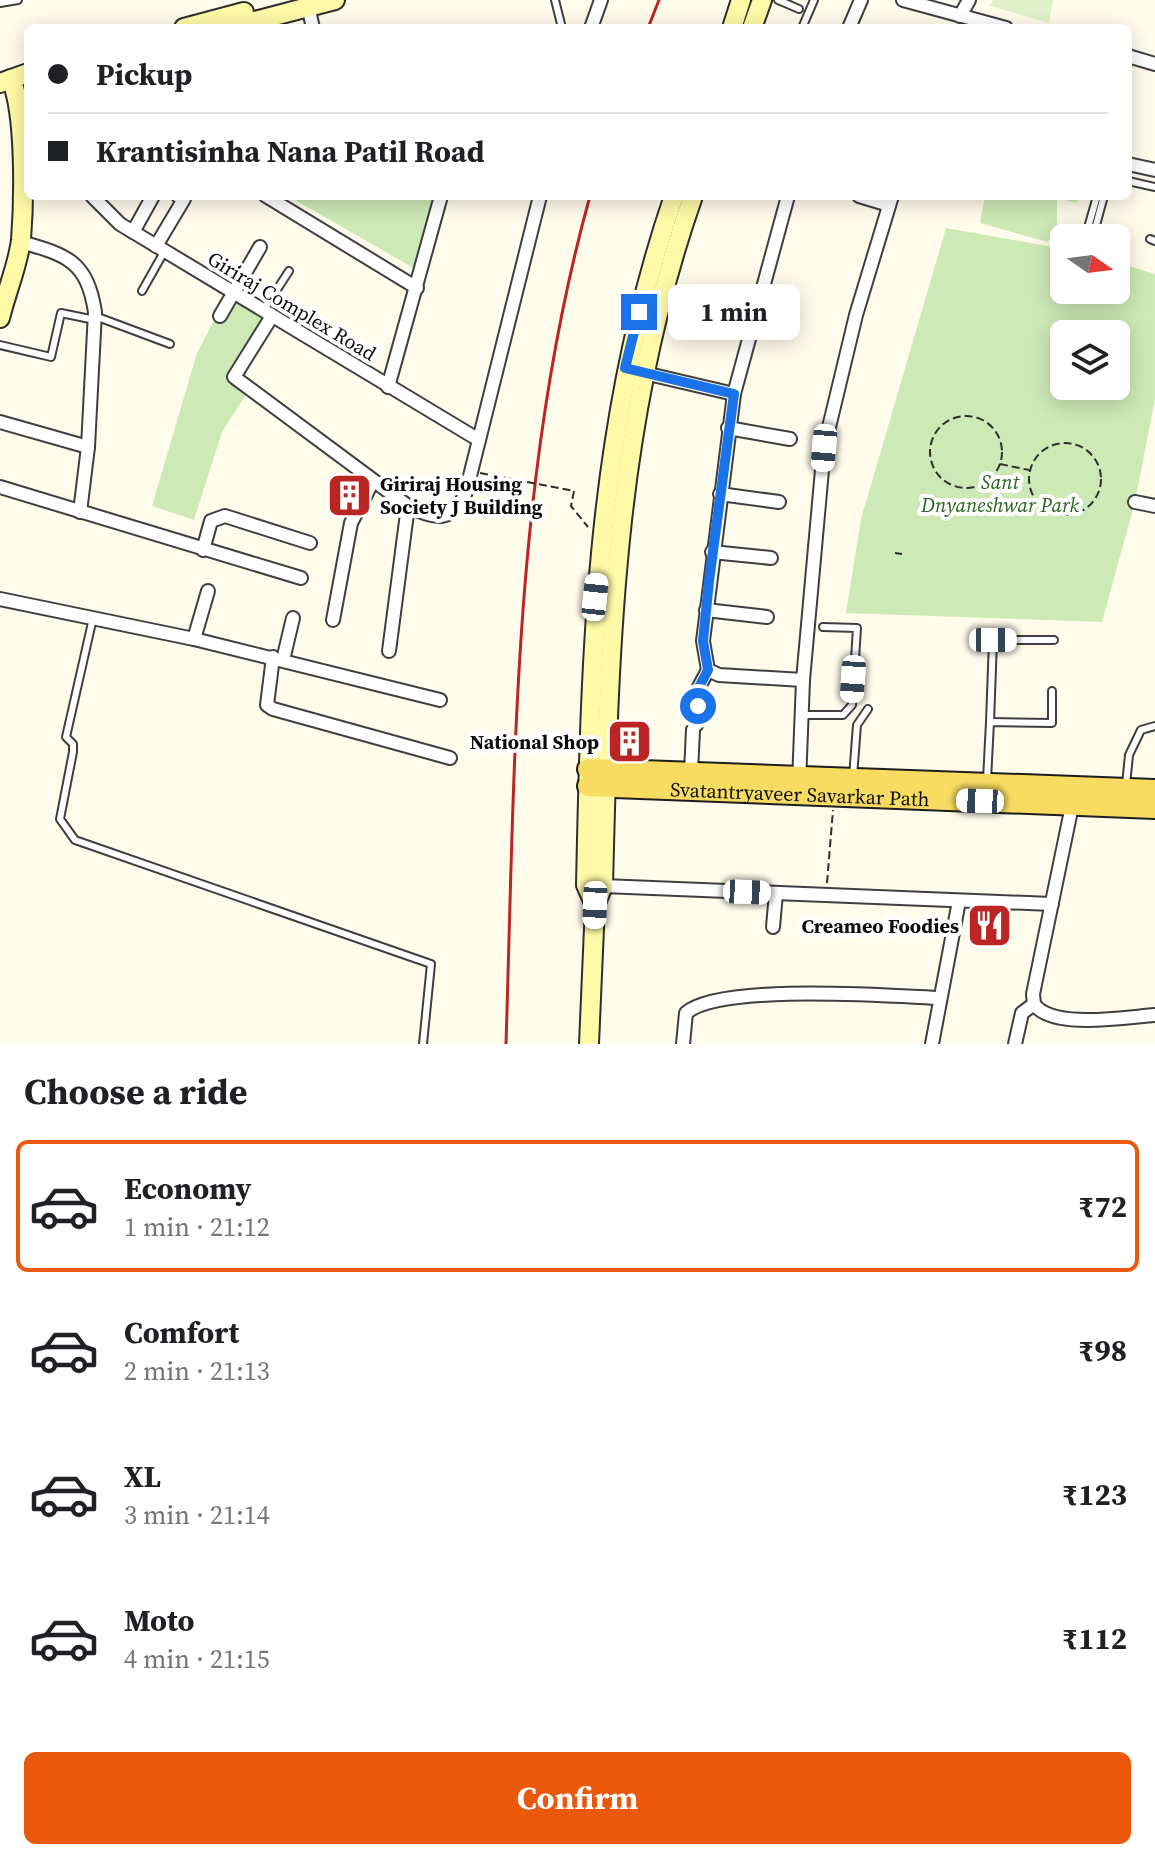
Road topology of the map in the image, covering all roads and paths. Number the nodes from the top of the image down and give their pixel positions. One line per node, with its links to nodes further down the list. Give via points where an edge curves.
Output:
1 (18, 0): 13 (lane)
2 (289, 0): 17 (main road)
3 (335, 0): 14 (main road)
4 (555, 0): 20 (lane)
5 (601, 0): 21 (street)
6 (741, 0): 22 (main road)
7 (762, 0): 23 (main road)
8 (778, 0): 15 (lane)
9 (814, 0): 24 (lane)
10 (861, 0): 25 (street)
11 (903, 0): 16 (street)
12 (969, 0): 16 (street)
13 (0, 3)
14 (308, 6): 18 (main road); 19 (street)
15 (799, 9)
16 (960, 16): 26 (street)
17 (199, 24)
18 (243, 24)
19 (312, 24)
20 (561, 24)
21 (592, 24)
22 (733, 24)
23 (753, 24)
24 (804, 24)
25 (851, 24)
26 (991, 24)
27 (1132, 57): 28 (street)
28 (1155, 64)
29 (14, 85): 30 (main road)
30 (24, 128): 52 (main road)
31 (1132, 165): 32 (street)
32 (1155, 170)
33 (1132, 182): 34 (lane)
34 (1155, 187)
35 (95, 200): 48 (street, Giriraj Complex Road)
36 (109, 200): 48 (street)
37 (151, 200): 51 (street)
38 (184, 200): 54 (street)
39 (273, 200): 56 (street)
40 (440, 200): 56 (street)
41 (539, 200): 71 (street)
42 (673, 200): 65 (main road, via 651,262)
43 (692, 200): 65 (main road)
44 (787, 200): 67 (street)
45 (890, 200): 105 (street, via 824,448)
46 (1096, 200): 49 (lane)
47 (1103, 200): 50 (lane)
48 (103, 210): 51 (street, Giriraj Complex Road)
49 (1089, 224)
50 (1096, 224)
51 (133, 232): 54 (street, Giriraj Complex Road)
52 (21, 242): 61 (main road); 62 (street, via 51,250 80,268 92,294)
53 (260, 247): 58 (street)
54 (160, 249): 57 (lane); 58 (street, Giriraj Complex Road)
55 (289, 271): 59 (lane)
56 (417, 288): 66 (street)
57 (142, 291)
58 (233, 294): 59 (street, Giriraj Complex Road); 60 (street)
59 (267, 313): 66 (street, Giriraj Complex Road); 76 (street, via 234,377)
60 (220, 316)
61 (0, 318)
62 (95, 318): 63 (lane); 64 (lane, via 61,313 51,357); 72 (street)
63 (170, 344)
64 (0, 345)
65 (634, 370): 67 (street); 84 (main road); 114 (main road)
66 (388, 387): 71 (street, Giriraj Complex Road)
67 (734, 394): 69 (street)
68 (0, 422): 72 (street)
69 (728, 428): 70 (street); 78 (street)
70 (790, 439)
71 (479, 440): 81 (street, via 466,492 454,513 436,518)
72 (88, 447): 83 (street)
73 (1000, 464): 73 (path, via 999,435 982,418 958,416 937,429 931,440 938,475 958,488 981,485); 74 (path)
74 (1030, 471): 74 (path, via 1029,483 1039,505 1062,516 1085,510 1100,490 1099,467 1075,444 1042,451)
75 (480, 473): 84 (path, bridge, via 574,491 571,506 594,535)
76 (373, 481): 81 (street); 98 (street, via 351,523)
77 (0, 487): 83 (street)
78 (720, 494): 79 (street); 87 (street)
79 (779, 502)
80 (1135, 502): 82 (street)
81 (408, 506): 102 (street)
82 (1155, 506)
83 (80, 512): 86 (street)
84 (602, 537): 114 (main road, via 591,649)
85 (310, 543): 86 (street, via 225,516 211,521)
86 (203, 550): 91 (street)
87 (712, 552): 90 (street); 94 (street)
88 (895, 553): 89 (path)
89 (902, 554)
90 (771, 558)
91 (301, 578)
92 (208, 591): 100 (street)
93 (0, 599): 96 (street)
94 (706, 610): 95 (street); 104 (street)
95 (767, 617)
96 (93, 618): 100 (street); 133 (lane, via 66,737 73,752 60,805 60,819 75,840 431,964)
97 (293, 618): 103 (street)
98 (333, 620)
99 (823, 627): 109 (lane, via 857,628 852,705 843,715)
100 (194, 639): 103 (street)
101 (1054, 640): 110 (lane, via 993,640)
102 (389, 651)
103 (278, 658): 107 (street); 112 (street, via 266,698 273,709)
104 (708, 670): 105 (street, via 731,678); 113 (street, via 699,687)
105 (803, 680): 109 (street)
106 (1052, 691): 110 (lane, via 1052,723)
107 (440, 700)
108 (868, 709): 115 (lane, via 855,732)
109 (802, 715): 116 (street)
110 (990, 722): 117 (lane)
111 (1155, 726): 118 (lane, via 1141,730 1133,742)
112 (450, 758)
113 (691, 772): 114 (main road, Svatantryaveer Savarkar Path); 116 (main road, Svatantryaveer Savarkar Path)
114 (597, 778): 116 (main road, Svatantryaveer Savarkar Path); 123 (main road); 128 (main road, via 586,885)
115 (853, 778): 116 (main road, Svatantryaveer Savarkar Path); 117 (main road, Svatantryaveer Savarkar Path)
116 (799, 785): 120 (main road, Svatantryaveer Savarkar Path)
117 (982, 789): 120 (main road, Svatantryaveer Savarkar Path); 121 (main road, Svatantryaveer Savarkar Path)
118 (1125, 789): 119 (main road, Svatantryaveer Savarkar Path); 121 (main road, Svatantryaveer Savarkar Path)
119 (1155, 790)
120 (835, 796): 125 (path)
121 (1073, 796): 122 (main road, Svatantryaveer Savarkar Path); 127 (street)
122 (1155, 808)
123 (603, 886): 124 (street); 128 (main road)
124 (776, 893): 125 (street); 129 (street)
125 (826, 895): 126 (street)
126 (959, 901): 127 (street); 130 (street)
127 (1052, 904): 131 (street)
128 (595, 905): 134 (main road)
129 (773, 927)
130 (940, 998): 135 (street, via 803,992 704,1003 686,1013); 136 (street)
131 (1034, 1004): 132 (street, via 1049,1016 1070,1019); 137 (street, via 1022,1013)
132 (1155, 1015)
133 (423, 1044)
134 (589, 1044)
135 (683, 1044)
136 (932, 1044)
137 (1015, 1044)

